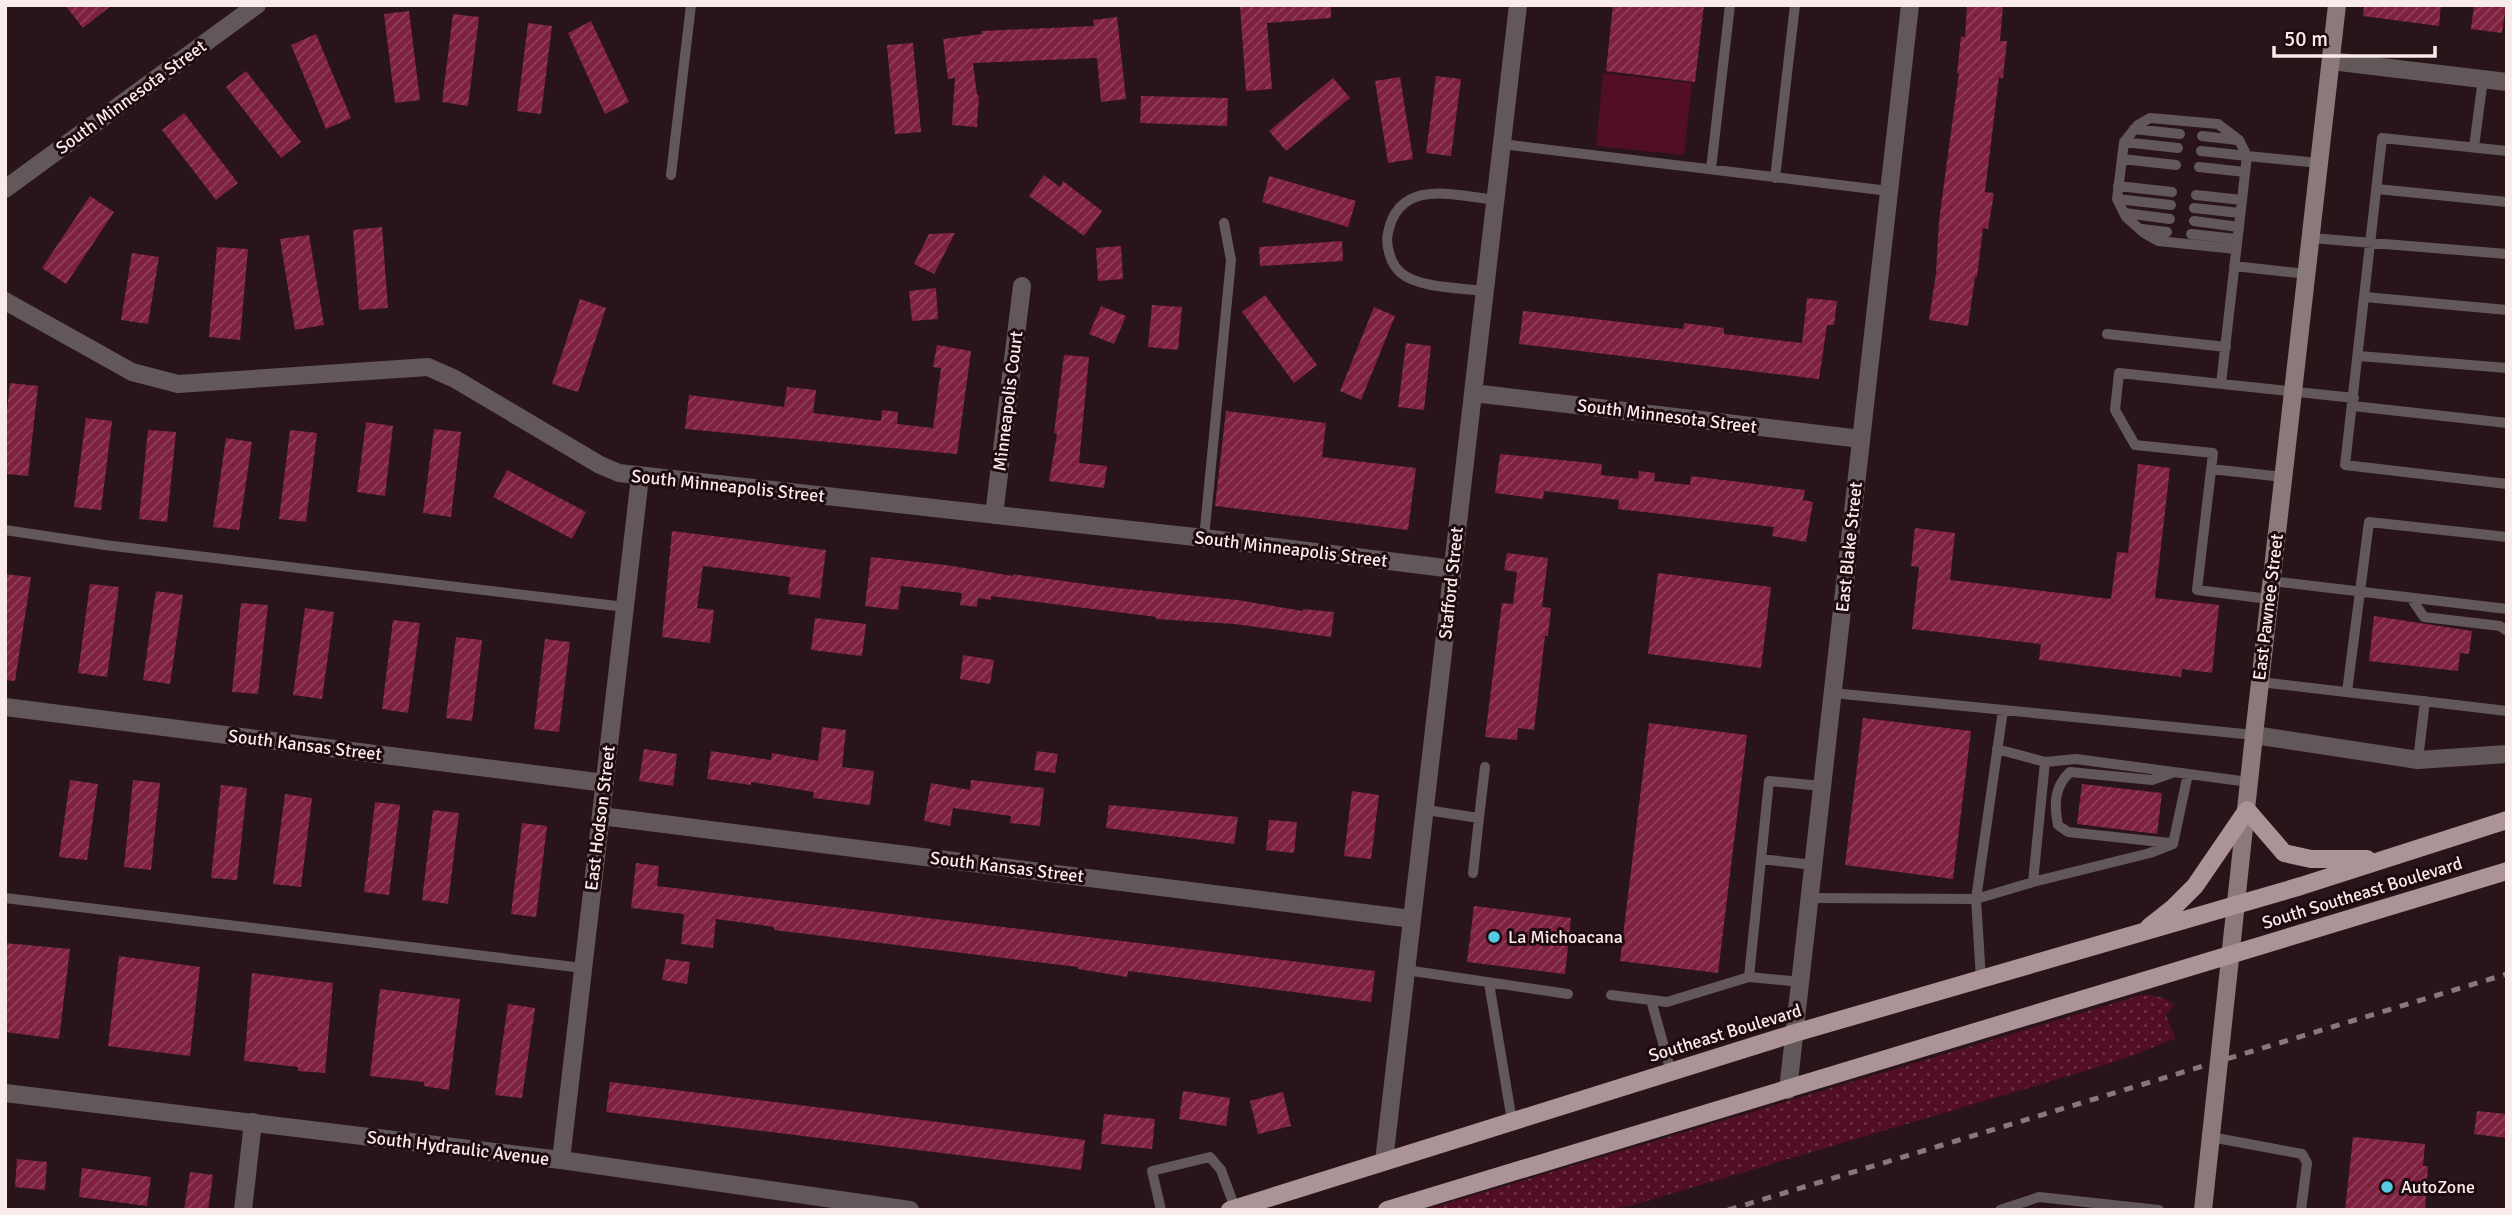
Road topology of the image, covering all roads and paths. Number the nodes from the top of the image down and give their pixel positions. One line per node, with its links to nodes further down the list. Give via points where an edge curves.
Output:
1 (257, 5): 31 (street, South Minnesota Street)
2 (691, 5): 28 (lane)
3 (1518, 5): 16 (street, Stafford Street)
4 (1730, 5): 26 (lane)
5 (1795, 5): 29 (lane)
6 (1910, 5): 33 (street, East Blake Street)
7 (2337, 5): 8 (main road, East Pawnee Street)
8 (2331, 61): 9 (street); 23 (main road, East Pawnee Street)
9 (2483, 79): 10 (street); 17 (lane)
10 (2507, 82)
11 (2134, 129): 12 (lane); 14 (lane, via 2150,118 2218,124); 15 (lane)
12 (2180, 134)
13 (2202, 136): 14 (lane)
14 (2239, 140): 21 (lane)
15 (2124, 142): 18 (lane); 22 (lane)
16 (1502, 144): 26 (lane); 37 (street, Stafford Street)
17 (2474, 147): 20 (lane); 32 (lane, via 2382,138)
18 (2178, 148)
19 (2201, 150): 21 (lane)
20 (2507, 151)
21 (2247, 156): 23 (lane); 27 (lane)
22 (2122, 159): 24 (lane); 30 (lane)
23 (2319, 163): 51 (main road, East Pawnee Street)
24 (2176, 165)
25 (2199, 167): 27 (lane)
26 (1711, 169): 29 (lane)
27 (2245, 172): 38 (lane)
28 (671, 174)
29 (1775, 178): 33 (lane)
30 (2118, 186): 34 (lane); 36 (lane)
31 (5, 189)
32 (2377, 189): 39 (lane); 52 (lane)
33 (1889, 191): 71 (street, East Blake Street)
34 (2172, 192)
35 (2196, 195): 38 (lane)
36 (2117, 199): 40 (lane); 42 (lane)
37 (1495, 200): 58 (street, Stafford Street); 58 (lane, via 1439,194 1411,197 1394,212 1387,236 1389,252 1400,272 1420,282)
38 (2242, 200): 43 (lane)
39 (2507, 202)
40 (2171, 205)
41 (2194, 208): 43 (lane)
42 (2125, 213): 44 (lane); 48 (lane)
43 (2240, 214): 47 (lane)
44 (2170, 219)
45 (2193, 221): 47 (lane)
46 (1224, 223): 79 (lane, via 1231,260)
47 (2239, 226): 53 (lane)
48 (2139, 229): 49 (lane); 53 (lane, via 2158,241)
49 (2167, 232)
50 (2191, 234): 53 (lane)
51 (2311, 238): 52 (lane); 56 (main road, East Pawnee Street)
52 (2371, 242): 54 (lane); 59 (lane)
53 (2237, 244): 55 (lane)
54 (2507, 254)
55 (2234, 266): 56 (lane); 63 (lane)
56 (2307, 274): 67 (main road, East Pawnee Street)
57 (1023, 286): 76 (street, Minneapolis Court)
58 (1484, 291): 68 (street, Stafford Street)
59 (2365, 297): 61 (lane); 64 (lane)
60 (5, 301): 73 (street, South Minneapolis Street, via 132,372 178,384 428,367 600,465)
61 (2507, 310)
62 (2107, 334): 63 (lane)
63 (2226, 347): 66 (lane)
64 (2359, 356): 65 (lane); 69 (lane)
65 (2507, 368)
66 (2221, 384): 67 (lane); 72 (lane, via 2119,373 2115,410 2135,445 2213,453)
67 (2293, 391): 69 (lane); 74 (main road, East Pawnee Street)
68 (1473, 393): 71 (street, South Minnesota Street); 80 (street, Stafford Street)
69 (2354, 402): 70 (lane); 75 (lane, via 2346,465)
70 (2507, 423)
71 (1861, 439): 89 (street, East Blake Street)
72 (2211, 469): 74 (lane); 81 (lane, via 2197,590)
73 (640, 477): 76 (street, South Minneapolis Street); 84 (street, East Hodson Street)
74 (2283, 477): 81 (main road, East Pawnee Street)
75 (2507, 484)
76 (994, 515): 79 (street, South Minneapolis Street)
77 (5, 530): 84 (lane)
78 (2507, 537): 82 (lane, via 2369,522)
79 (1204, 538): 80 (street, South Minneapolis Street)
80 (1453, 569): 105 (street, Stafford Street)
81 (2270, 590): 82 (lane); 87 (main road, East Pawnee Street)
82 (2359, 592): 83 (lane); 88 (lane)
83 (2411, 598): 85 (lane); 86 (lane, via 2424,617 2500,626)
84 (625, 607): 103 (street, East Hodson Street)
85 (2507, 609)
86 (2507, 631)
87 (2260, 682): 88 (lane); 94 (main road, East Pawnee Street)
88 (2347, 692): 90 (lane)
89 (1833, 693): 92 (lane); 104 (street, East Blake Street)
90 (2425, 701): 93 (lane); 97 (lane)
91 (5, 707): 103 (street, South Kansas Street)
92 (2003, 710): 94 (lane); 95 (lane)
93 (2507, 711)
94 (2254, 735): 97 (street); 102 (main road, East Pawnee Street)
95 (1997, 748): 98 (lane); 119 (lane)
96 (2507, 754): 97 (street)
97 (2418, 760)
98 (2045, 762): 100 (lane, via 2076,759); 116 (lane)
99 (1485, 767): 108 (lane)
100 (2175, 772): 101 (lane); 110 (lane, via 2152,780 2070,772 2059,782 2054,805 2058,825 2068,832)
101 (2188, 774): 102 (lane); 110 (lane)
102 (2249, 782): 106 (main road, East Pawnee Street)
103 (605, 783): 107 (street, East Hodson Street)
104 (1822, 786): 111 (lane, via 1769,780); 113 (street, East Blake Street)
105 (1426, 810): 108 (lane); 121 (street, Stafford Street)
106 (2246, 810): 112 (main road, via 2284,853 2311,859); 120 (main road, East Pawnee Street); 122 (main road, via 2196,886)
107 (601, 816): 121 (street, South Kansas Street); 124 (street, East Hodson Street)
108 (1479, 818): 115 (lane)
109 (2507, 820): 112 (main road, South Southeast Boulevard)
110 (2173, 844): 116 (lane)
111 (1761, 859): 113 (lane); 126 (lane)
112 (2385, 859): 120 (main road, South Southeast Boulevard)
113 (1814, 865): 118 (street, East Blake Street)
114 (2507, 871): 123 (main road, South Southeast Boulevard)
115 (1473, 873)
116 (2034, 882): 119 (lane)
117 (5, 898): 124 (lane)
118 (1810, 898): 119 (lane); 128 (street, East Blake Street)
119 (1976, 899): 127 (lane)
120 (2235, 905): 122 (main road, Southeast Boulevard); 123 (main road, East Pawnee Street)
121 (1412, 919): 125 (street, Stafford Street)
122 (2141, 933): 127 (main road, Southeast Boulevard)
123 (2230, 954): 135 (main road); 139 (main road, East Pawnee Street)
124 (583, 968): 140 (street, East Hodson Street)
125 (1406, 970): 129 (lane); 141 (street, Stafford Street)
126 (1749, 977): 128 (lane); 132 (lane, via 1667,1002)
127 (1981, 979): 133 (main road, Southeast Boulevard)
128 (1801, 982): 133 (street, East Blake Street)
129 (1489, 983): 130 (lane); 137 (lane)
130 (1568, 994)
131 (1611, 995): 132 (lane)
132 (1651, 1000): 134 (lane)
133 (1795, 1033): 134 (main road, Southeast Boulevard); 135 (street, East Blake Street)
134 (1671, 1072): 137 (main road, Southeast Boulevard)
135 (1788, 1090): 148 (main road)
136 (5, 1093): 138 (street, South Hydraulic Avenue)
137 (1512, 1121): 141 (main road, Southeast Boulevard)
138 (253, 1122): 140 (street, South Hydraulic Avenue); 145 (street)
139 (2211, 1138): 151 (main road, East Pawnee Street); 152 (lane, via 2302,1154 2307,1163)
140 (561, 1160): 146 (street, South Hydraulic Avenue)
141 (1384, 1161): 144 (main road, Southeast Boulevard)
142 (2016, 1207): 143 (lane, via 2039,1196); 149 (lane)
143 (2133, 1208): 150 (lane)
144 (1232, 1209): 147 (lane, via 1221,1170 1210,1157 1152,1171)
145 (243, 1210)
146 (910, 1210)
147 (1161, 1210)
148 (1387, 1210)
149 (2000, 1210)
150 (2159, 1210)
151 (2203, 1210)
152 (2301, 1210)

